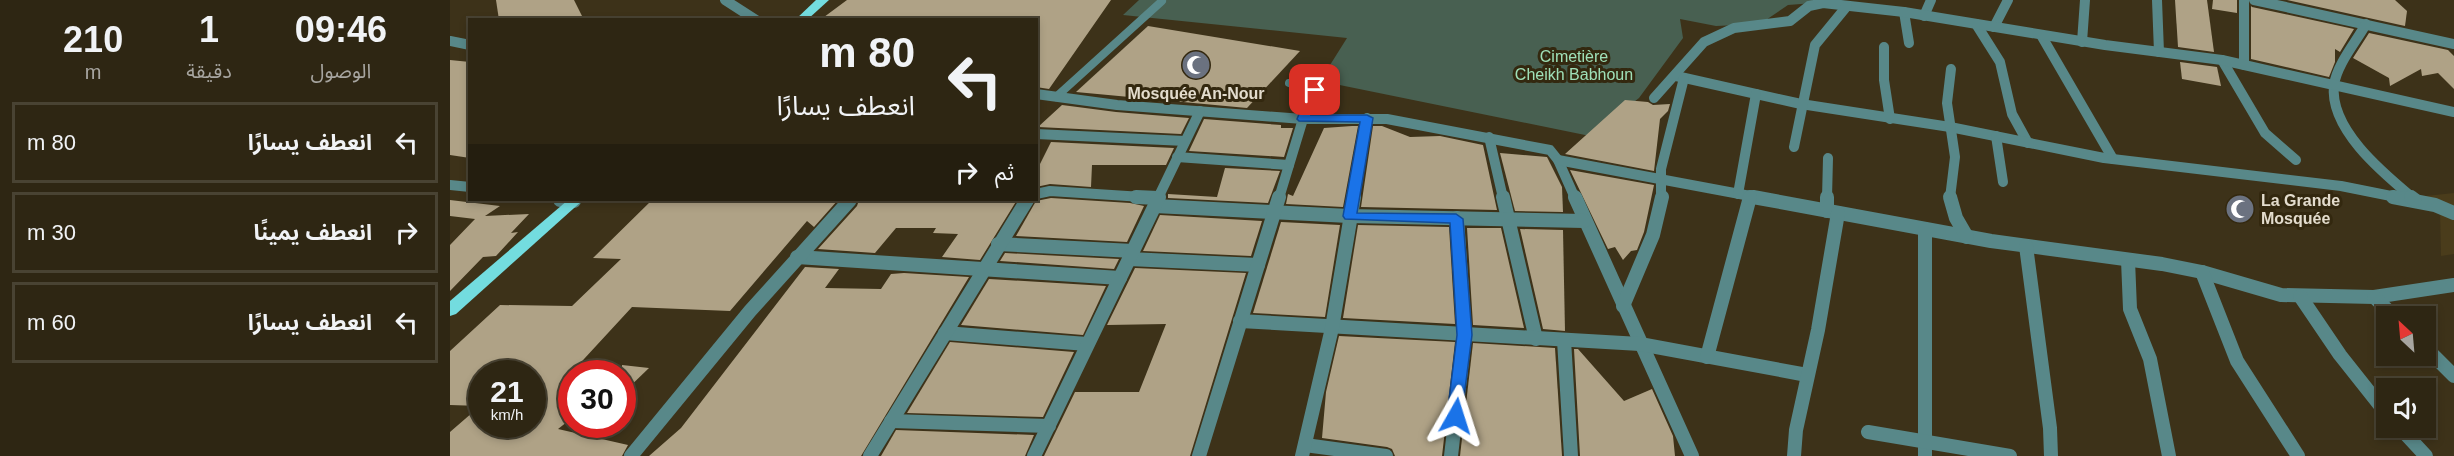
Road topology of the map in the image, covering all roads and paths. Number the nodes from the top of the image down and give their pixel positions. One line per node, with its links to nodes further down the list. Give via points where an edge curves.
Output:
1 (725, 0): 13 (street)
2 (824, 0): 14 (main road)
3 (1931, 0): 12 (street)
4 (2008, 0): 17 (street)
5 (2085, 0): 20 (street)
6 (2157, 0): 25 (street)
7 (2244, 0): 27 (street)
8 (2254, 0): 16 (street)
9 (1162, 1): 34 (lane)
10 (1847, 6): 11 (street); 29 (street, via 1817,3 1790,21 1734,28 1718,34 1704,42); 36 (street, via 1815,45)
11 (1904, 12): 12 (street); 21 (street)
12 (1924, 16): 15 (street)
13 (753, 18)
14 (802, 18)
15 (1976, 24): 17 (street); 47 (street, via 2000,62 2012,114)
16 (2366, 24): 22 (street); 31 (street)
17 (1994, 27): 18 (street)
18 (2041, 35): 20 (street); 51 (street)
19 (450, 41): 23 (street)
20 (2082, 42): 25 (street)
21 (1909, 43)
22 (2454, 44)
23 (468, 45)
24 (1884, 47): 41 (street)
25 (2159, 52): 26 (street)
26 (2222, 60): 27 (street); 53 (street, via 2265,133)
27 (2244, 65): 31 (street)
28 (1952, 69): 42 (street, via 1947,103)
29 (1680, 77): 33 (street); 35 (street); 55 (street)
30 (1289, 83): 40 (lane, via 1315,90)
31 (2334, 85): 38 (street); 64 (street, via 2337,110 2347,130)
32 (1038, 94): 34 (street)
33 (1756, 94): 36 (street); 60 (street)
34 (1056, 97): 37 (street)
35 (1654, 98)
36 (1801, 104): 41 (street); 48 (street)
37 (1200, 111): 40 (street); 46 (street)
38 (2454, 112)
39 (1367, 118): 40 (street); 45 (street); 69 (street)
40 (1303, 119): 54 (street)
41 (1890, 119): 42 (street)
42 (1950, 127): 44 (street); 74 (street, via 1955,157 1950,198)
43 (1038, 134): 46 (street)
44 (1996, 136): 47 (street); 56 (street)
45 (1490, 137): 52 (street, via 1541,146); 71 (street)
46 (1185, 141): 49 (street)
47 (2028, 143): 51 (street)
48 (1794, 147)
49 (1177, 157): 54 (street); 65 (street)
50 (1828, 158): 66 (street)
51 (2113, 159): 64 (street, via 2341,186)
52 (1558, 160): 55 (street); 72 (street)
53 (2296, 160)
54 (1289, 165): 67 (street)
55 (1661, 179): 60 (street); 87 (street, via 1663,190 1653,235)
56 (2003, 182)
57 (450, 185): 58 (street)
58 (468, 187)
59 (1038, 194): 65 (street, via 1050,191)
60 (1744, 195): 66 (street); 98 (street)
61 (569, 201): 89 (main road)
62 (849, 201): 78 (street)
63 (1026, 201): 75 (street)
64 (2416, 201): 68 (street)
65 (1156, 202): 67 (street); 77 (street)
66 (1832, 212): 73 (street); 100 (street)
67 (1275, 213): 69 (street); 80 (street)
68 (2454, 213)
69 (1349, 216): 70 (street); 91 (street)
70 (1456, 219): 71 (street); 93 (street)
71 (1509, 221): 72 (street); 94 (street)
72 (1584, 221): 87 (street)
73 (1925, 229): 74 (street); 107 (street)
74 (1967, 237): 76 (street)
75 (998, 244): 77 (street); 81 (street)
76 (2026, 246): 79 (street); 119 (street)
77 (1131, 255): 80 (street); 83 (street)
78 (797, 257): 81 (street); 109 (street)
79 (2128, 260): 82 (street); 120 (street, via 2130,309 2150,359)
80 (1258, 265): 90 (street)
81 (984, 270): 83 (street); 92 (street)
82 (2202, 272): 85 (street, via 2250,288); 121 (street, via 2237,361)
83 (1120, 278): 96 (street)
84 (2454, 285): 86 (street)
85 (2300, 296): 86 (street); 102 (street)
86 (2374, 297): 88 (street)
87 (1623, 306): 97 (street)
88 (2383, 306)
89 (450, 309)
90 (1240, 321): 91 (street); 112 (street)
91 (1332, 328): 93 (street); 108 (street)
92 (945, 333): 96 (street); 103 (street)
93 (1465, 335): 94 (street); 114 (street)
94 (1536, 339): 95 (street)
95 (1564, 340): 97 (street); 115 (street)
96 (1087, 344): 104 (street)
97 (1640, 344): 98 (street); 116 (street)
98 (1707, 357): 100 (street)
99 (2447, 361): 101 (street)
100 (1807, 375): 117 (street)
101 (2454, 376)
102 (2376, 401)
103 (891, 420): 104 (street); 110 (street)
104 (1049, 426): 111 (street)
105 (1868, 432): 107 (street)
106 (2409, 438): 122 (street)
107 (1925, 449): 118 (street)
108 (1303, 450): 113 (street)
109 (631, 456)
110 (870, 456)
111 (1034, 456)
112 (1199, 456)
113 (1386, 456)
114 (1451, 456)
115 (1571, 456)
116 (1692, 456)
117 (1794, 456)
118 (2010, 456)
119 (2051, 456)
120 (2169, 456)
121 (2298, 456)
122 (2426, 456)

